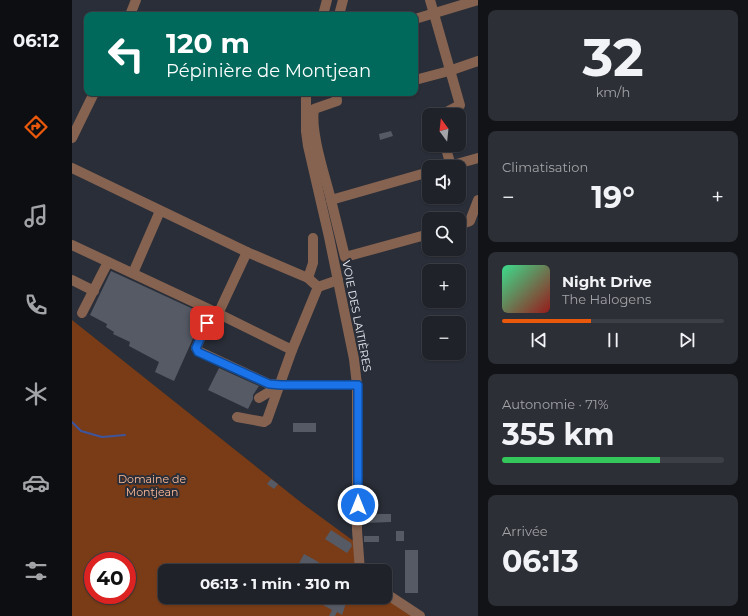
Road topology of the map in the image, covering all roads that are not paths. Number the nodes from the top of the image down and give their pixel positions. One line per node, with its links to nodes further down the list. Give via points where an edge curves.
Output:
1 (136, 0): 6 (street)
2 (327, 0): 7 (street)
3 (343, 0): 8 (street)
4 (430, 0): 9 (street)
5 (478, 0): 9 (street)
6 (131, 12)
7 (325, 12)
8 (340, 12)
9 (434, 14): 10 (street); 12 (street)
10 (418, 18)
11 (478, 61): 12 (street)
12 (449, 71): 13 (street); 17 (street, via 460,105)
13 (418, 79)
14 (93, 96): 18 (street)
15 (306, 96): 35 (street, VOIE DES LAITIÈRES, via 308,146)
16 (336, 96): 23 (street, via 337,101 314,109 312,116)
17 (454, 108)
18 (72, 138)
19 (478, 158): 20 (street)
20 (466, 161)
21 (72, 168): 25 (street)
22 (422, 174): 23 (street)
23 (330, 200): 27 (street, via 345,257)
24 (478, 200): 26 (street, via 470,221)
25 (160, 211): 30 (street); 32 (street)
26 (466, 222)
27 (422, 236)
28 (313, 238): 33 (street, via 313,263)
29 (72, 245): 31 (street)
30 (247, 252): 33 (street); 38 (street)
31 (108, 262): 32 (street); 37 (street)
32 (133, 273): 38 (street)
33 (308, 278): 36 (street)
34 (72, 280): 37 (street)
35 (338, 280): 36 (street); 42 (street, VOIE DES LAITIÈRES)
36 (318, 287): 40 (street)
37 (94, 291): 39 (street)
38 (216, 312): 40 (street); 41 (street, via 196,348 198,352 269,384)
39 (82, 313)
40 (292, 350): 41 (street)
41 (281, 385): 42 (street); 43 (street); 44 (street, via 267,420 264,422)
42 (358, 385): 45 (street, VOIE DES LAITIÈRES, via 357,530)
43 (259, 398)
44 (237, 417)
45 (359, 564)
46 (392, 598): 47 (street)
47 (420, 616)

